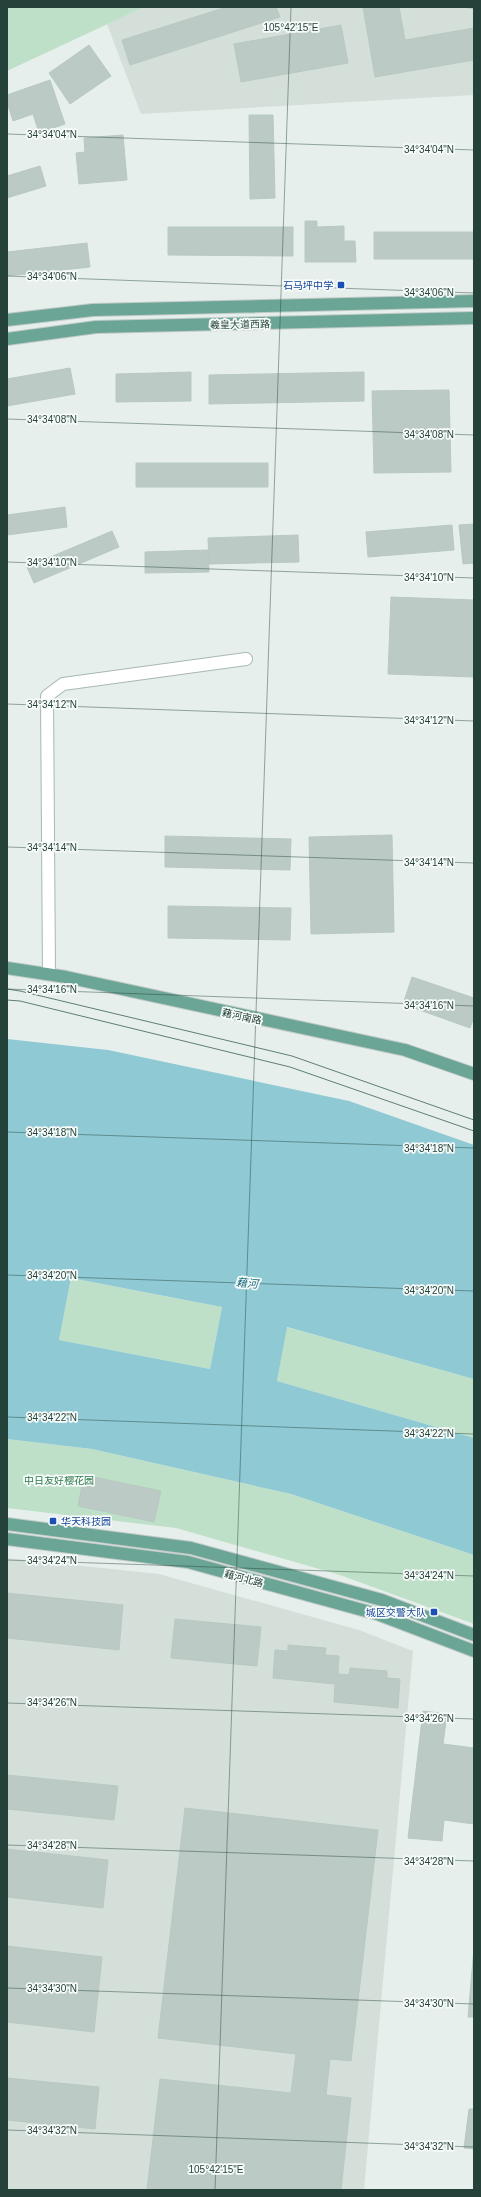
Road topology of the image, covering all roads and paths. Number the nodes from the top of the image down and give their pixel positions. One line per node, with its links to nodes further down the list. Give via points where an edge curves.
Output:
1 (474, 301): 3 (main road, 羲皇大道西路, via 93,310)
2 (474, 318): 4 (main road, 羲皇大道西路, via 96,327)
3 (7, 320)
4 (7, 339)
5 (246, 659): 7 (street, via 63,684 47,696)
6 (7, 968): 7 (main road, 藉河南路)
7 (49, 974): 8 (main road, 藉河南路, via 406,1050)
8 (474, 1074)
9 (7, 1524): 11 (main road, 藉河北路, via 191,1548 382,1600)
10 (7, 1539): 12 (main road, 藉河北路, via 188,1562 377,1614)
11 (474, 1635)
12 (474, 1651)

